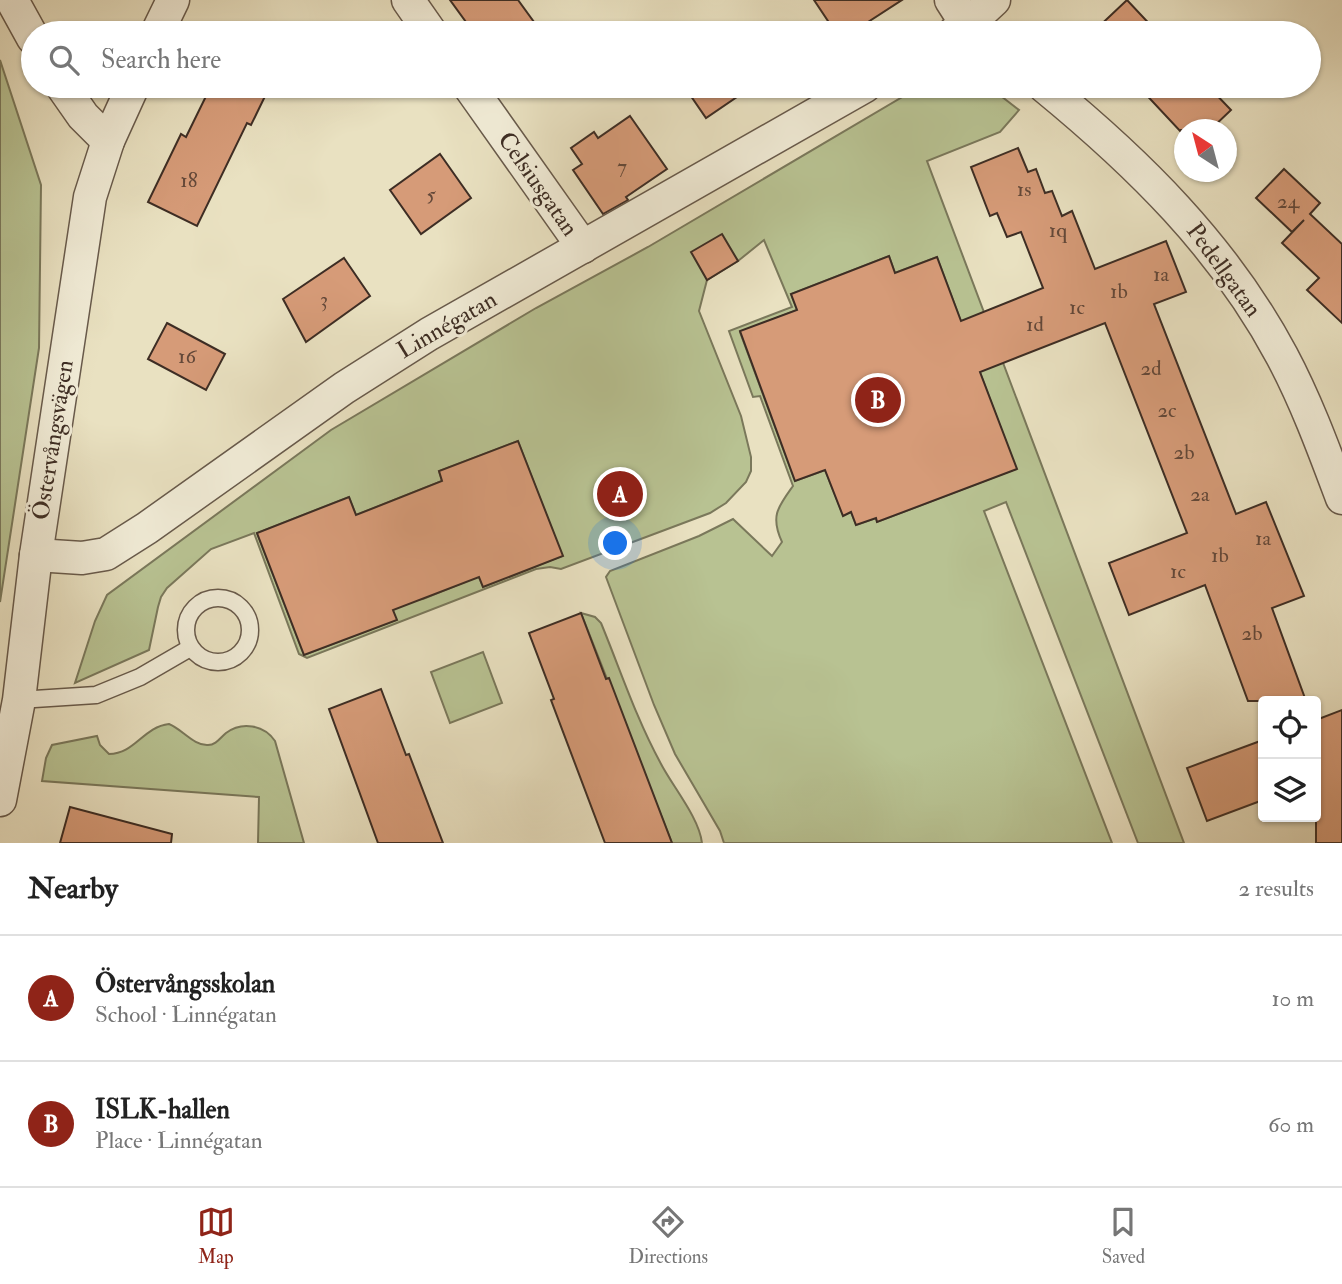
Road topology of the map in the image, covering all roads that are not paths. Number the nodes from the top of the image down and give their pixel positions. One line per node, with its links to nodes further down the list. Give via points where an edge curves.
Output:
1 (12, 0): 5 (street)
2 (173, 0): 6 (street)
3 (408, 0): 7 (street)
4 (994, 0): 8 (street)
5 (24, 21)
6 (163, 21)
7 (423, 21)
8 (966, 21)
9 (70, 98): 14 (street)
10 (128, 98): 14 (street, Östervångsvägen)
11 (477, 98): 15 (street, Celsiusgatan)
12 (844, 98): 15 (street, Linnégatan)
13 (1058, 98): 16 (street, Pedellgatan, via 1122,152 1230,271 1294,381)
14 (108, 141): 17 (street, Östervångsvägen, via 90,197)
15 (583, 247): 17 (street, Linnégatan, via 344,388 106,554 82,558)
16 (1342, 498)
17 (36, 555): 19 (street, Östervångsvägen)
18 (190, 648): 18 (lane, via 211,663 235,658 250,638 245,613 225,598 200,603 186,623); 19 (lane, via 140,677 96,695)
19 (19, 700): 20 (street, Östervångsvägen)
20 (0, 800)

